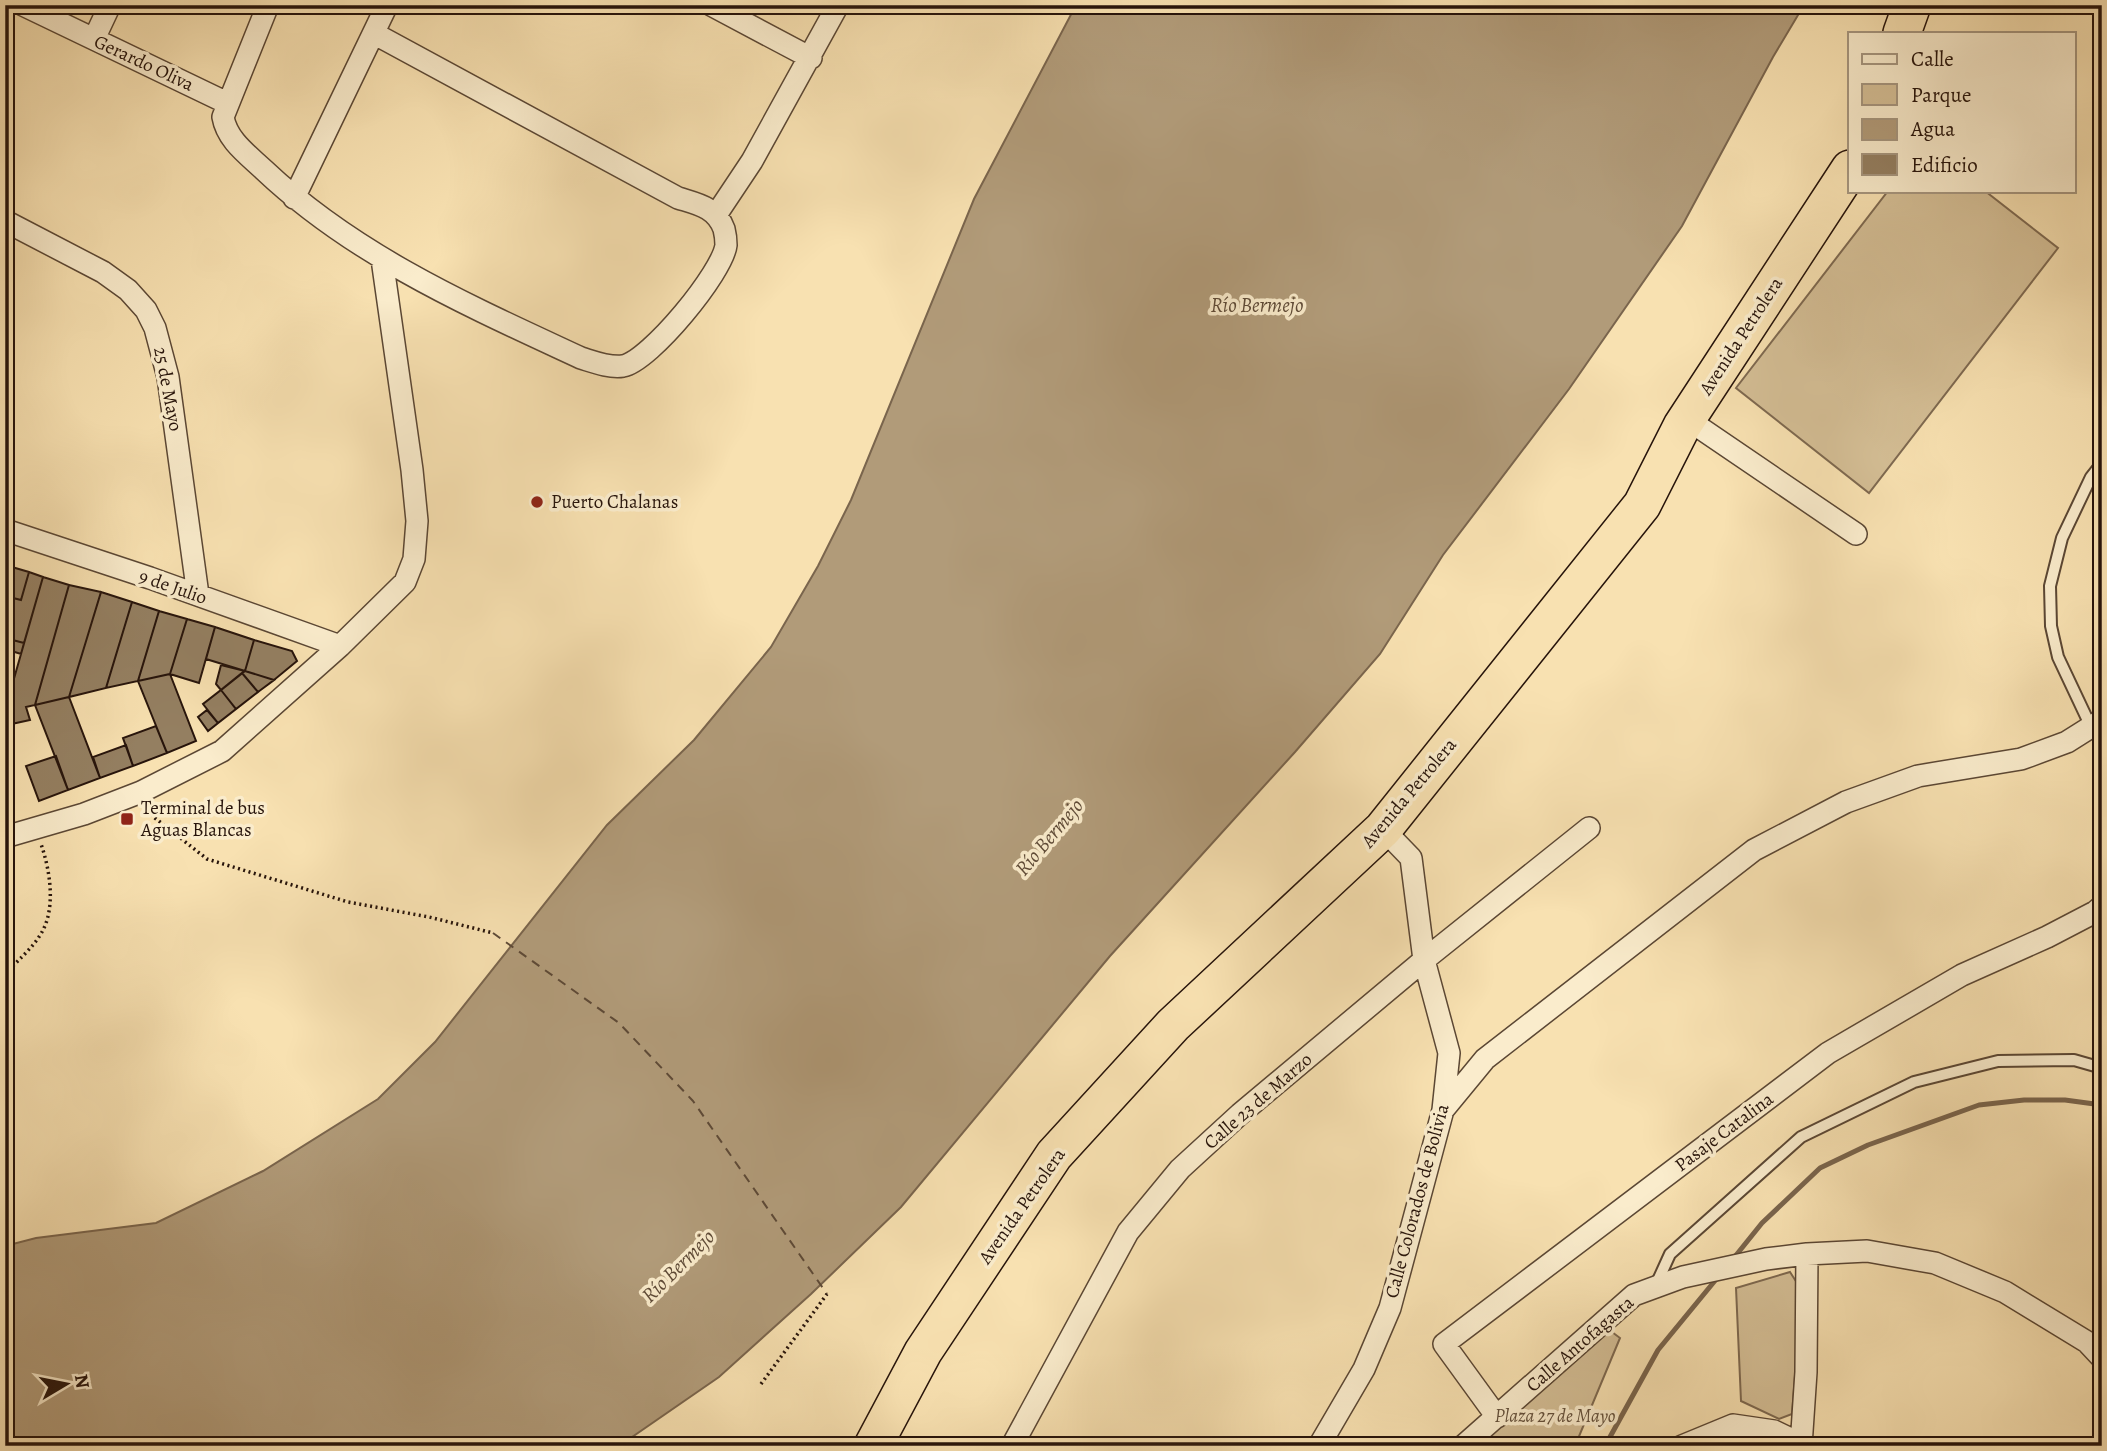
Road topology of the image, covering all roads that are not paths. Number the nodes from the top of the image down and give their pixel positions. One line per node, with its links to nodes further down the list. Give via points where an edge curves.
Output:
1 (23, 5): 10 (street, Gerardo Oliva)
2 (110, 5): 10 (street)
3 (268, 5): 12 (street)
4 (387, 5): 9 (street)
5 (711, 5): 11 (street)
6 (838, 5): 11 (street)
7 (1912, 5): 8 (highway)
8 (1902, 32)
9 (375, 34): 14 (street); 15 (street)
10 (94, 39): 12 (street, Gerardo Oliva)
11 (811, 58): 15 (street)
12 (227, 103): 14 (street, via 223,117 233,142)
13 (1848, 172): 18 (highway, Avenida Petrolera)
14 (294, 198): 17 (street)
15 (716, 215): 17 (street, via 726,246 719,263 665,335 624,366 581,358)
16 (5, 221): 22 (street, 25 de Mayo, via 103,272 146,310 168,377)
17 (382, 259): 23 (street, via 412,470 416,544 405,582)
18 (1688, 419): 21 (street); 26 (highway, Avenida Petrolera, via 1642,505)
19 (2102, 463): 24 (lane, via 2062,538 2050,586 2058,657)
20 (5, 530): 22 (street, 9 de Julio)
21 (1856, 534)
22 (198, 595): 23 (street, 9 de Julio)
23 (340, 646): 27 (street, via 222,751 128,797)
24 (2096, 724): 31 (street, via 2067,742 2021,759 1918,776 1846,802 1754,850 1485,1059)
25 (1589, 828): 29 (street, Calle 23 de Marzo)
26 (1383, 829): 29 (street, Calle Colorados de Bolivia, via 1411,858); 37 (highway, Avenida Petrolera, via 1172,1025 1054,1155 923,1352)
27 (5, 837)
28 (2099, 912): 35 (street, Pasaje Catalina, via 1962,975 1828,1053 1444,1345)
29 (1424, 960): 31 (street, Calle Colorados de Bolivia, via 1449,1053); 38 (street, Calle 23 de Marzo, via 1181,1169 1128,1232)
30 (2102, 1068): 33 (lane, via 2074,1060 1998,1061 1914,1082 1801,1137 1670,1254)
31 (1443, 1110): 39 (street, Calle Colorados de Bolivia, via 1390,1308 1364,1369)
32 (1807, 1254): 33 (street, Calle Antofagasta, via 1683,1277); 34 (street, Calle Antofagasta, via 1867,1251 1935,1263 2005,1292); 36 (street)
33 (1654, 1288): 35 (street, Calle Antofagasta, via 1634,1295)
34 (2100, 1353)
35 (1497, 1417): 40 (street, Calle Antofagasta)
36 (1801, 1445): 41 (street, via 1774,1431 1732,1425)
37 (873, 1446)
38 (1012, 1446)
39 (1320, 1446)
40 (1463, 1446)
41 (1682, 1446)

